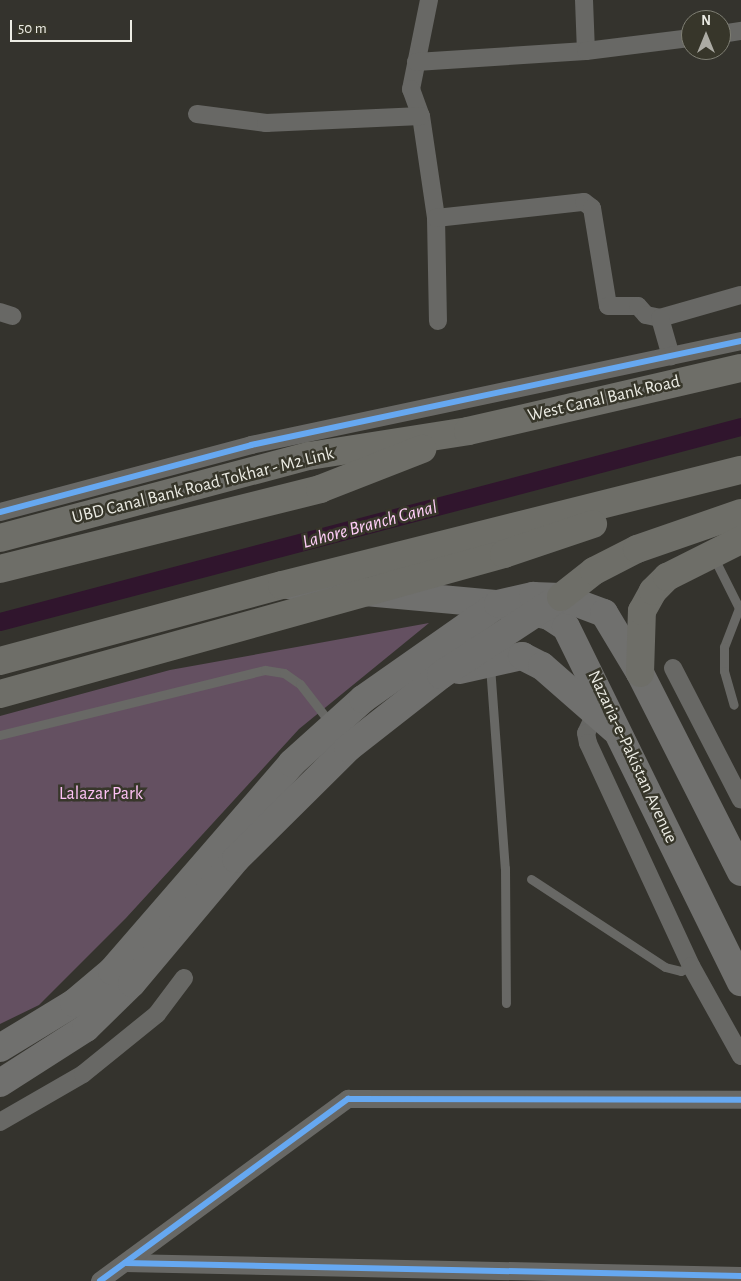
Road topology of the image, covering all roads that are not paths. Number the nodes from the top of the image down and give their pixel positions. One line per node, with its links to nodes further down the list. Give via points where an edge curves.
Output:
1 (429, 0): 5 (street)
2 (584, 0): 4 (street)
3 (681, 39): 4 (street)
4 (586, 51): 5 (street)
5 (416, 62): 7 (street, via 411,89)
6 (197, 114): 7 (street, via 266,123)
7 (421, 116): 8 (street)
8 (436, 218): 10 (street, via 584,202 592,208 608,306 638,306 646,315); 11 (street)
9 (741, 294): 10 (street)
10 (660, 318): 13 (street)
11 (438, 320)
12 (741, 341): 13 (street)
13 (671, 356): 18 (street, via 251,445)
14 (741, 368): 15 (highway, West Canal Bank Road)
15 (468, 431): 20 (highway, UBD Canal Bank Road Tokhar - M2 Link, via 309,456); 23 (highway, via 320,489)
16 (741, 470): 17 (highway)
17 (642, 495): 24 (highway); 25 (highway, via 598,522 504,554)
18 (0, 512)
19 (741, 513): 26 (highway, via 637,549 594,571)
20 (0, 538)
21 (741, 540): 22 (highway)
22 (712, 554): 32 (highway, via 666,577 653,591 642,611); 35 (lane, via 739,608 724,647 724,671)
23 (5, 568)
24 (282, 585): 25 (main road); 29 (highway)
25 (369, 592): 27 (main road); 34 (highway)
26 (561, 597): 27 (main road, via 533,596); 28 (main road); 32 (main road, via 604,614)
27 (498, 604): 28 (main road, Nazaria-e-Pakistan Avenue); 37 (main road, via 455,631)
28 (535, 612): 33 (main road); 36 (main road, Nazaria-e-Pakistan Avenue, via 557,620 578,644)
29 (7, 659)
30 (490, 663): 33 (main road); 36 (main road, via 522,656); 45 (lane, via 505,868)
31 (673, 668): 39 (street)
32 (640, 673): 40 (main road)
33 (441, 675): 48 (main road, via 348,748 296,797 86,1028)
34 (0, 694)
35 (734, 706)
36 (605, 722): 42 (street, via 586,733 588,743); 44 (main road, Nazaria-e-Pakistan Avenue)
37 (333, 726): 38 (lane, via 300,684 284,673 266,670); 46 (main road, via 292,763 112,971 74,1003)
38 (0, 735)
39 (741, 800)
40 (741, 872)
41 (530, 879): 42 (lane, via 665,967 681,971)
42 (691, 966): 47 (street)
43 (184, 978): 50 (street, via 157,1014 84,1074)
44 (741, 982)
45 (506, 1003)
46 (0, 1048)
47 (741, 1056)
48 (0, 1083)
49 (741, 1100): 51 (street, via 348,1099)
50 (0, 1122)
51 (125, 1263): 52 (street); 53 (street)
52 (741, 1276)
53 (100, 1281)

